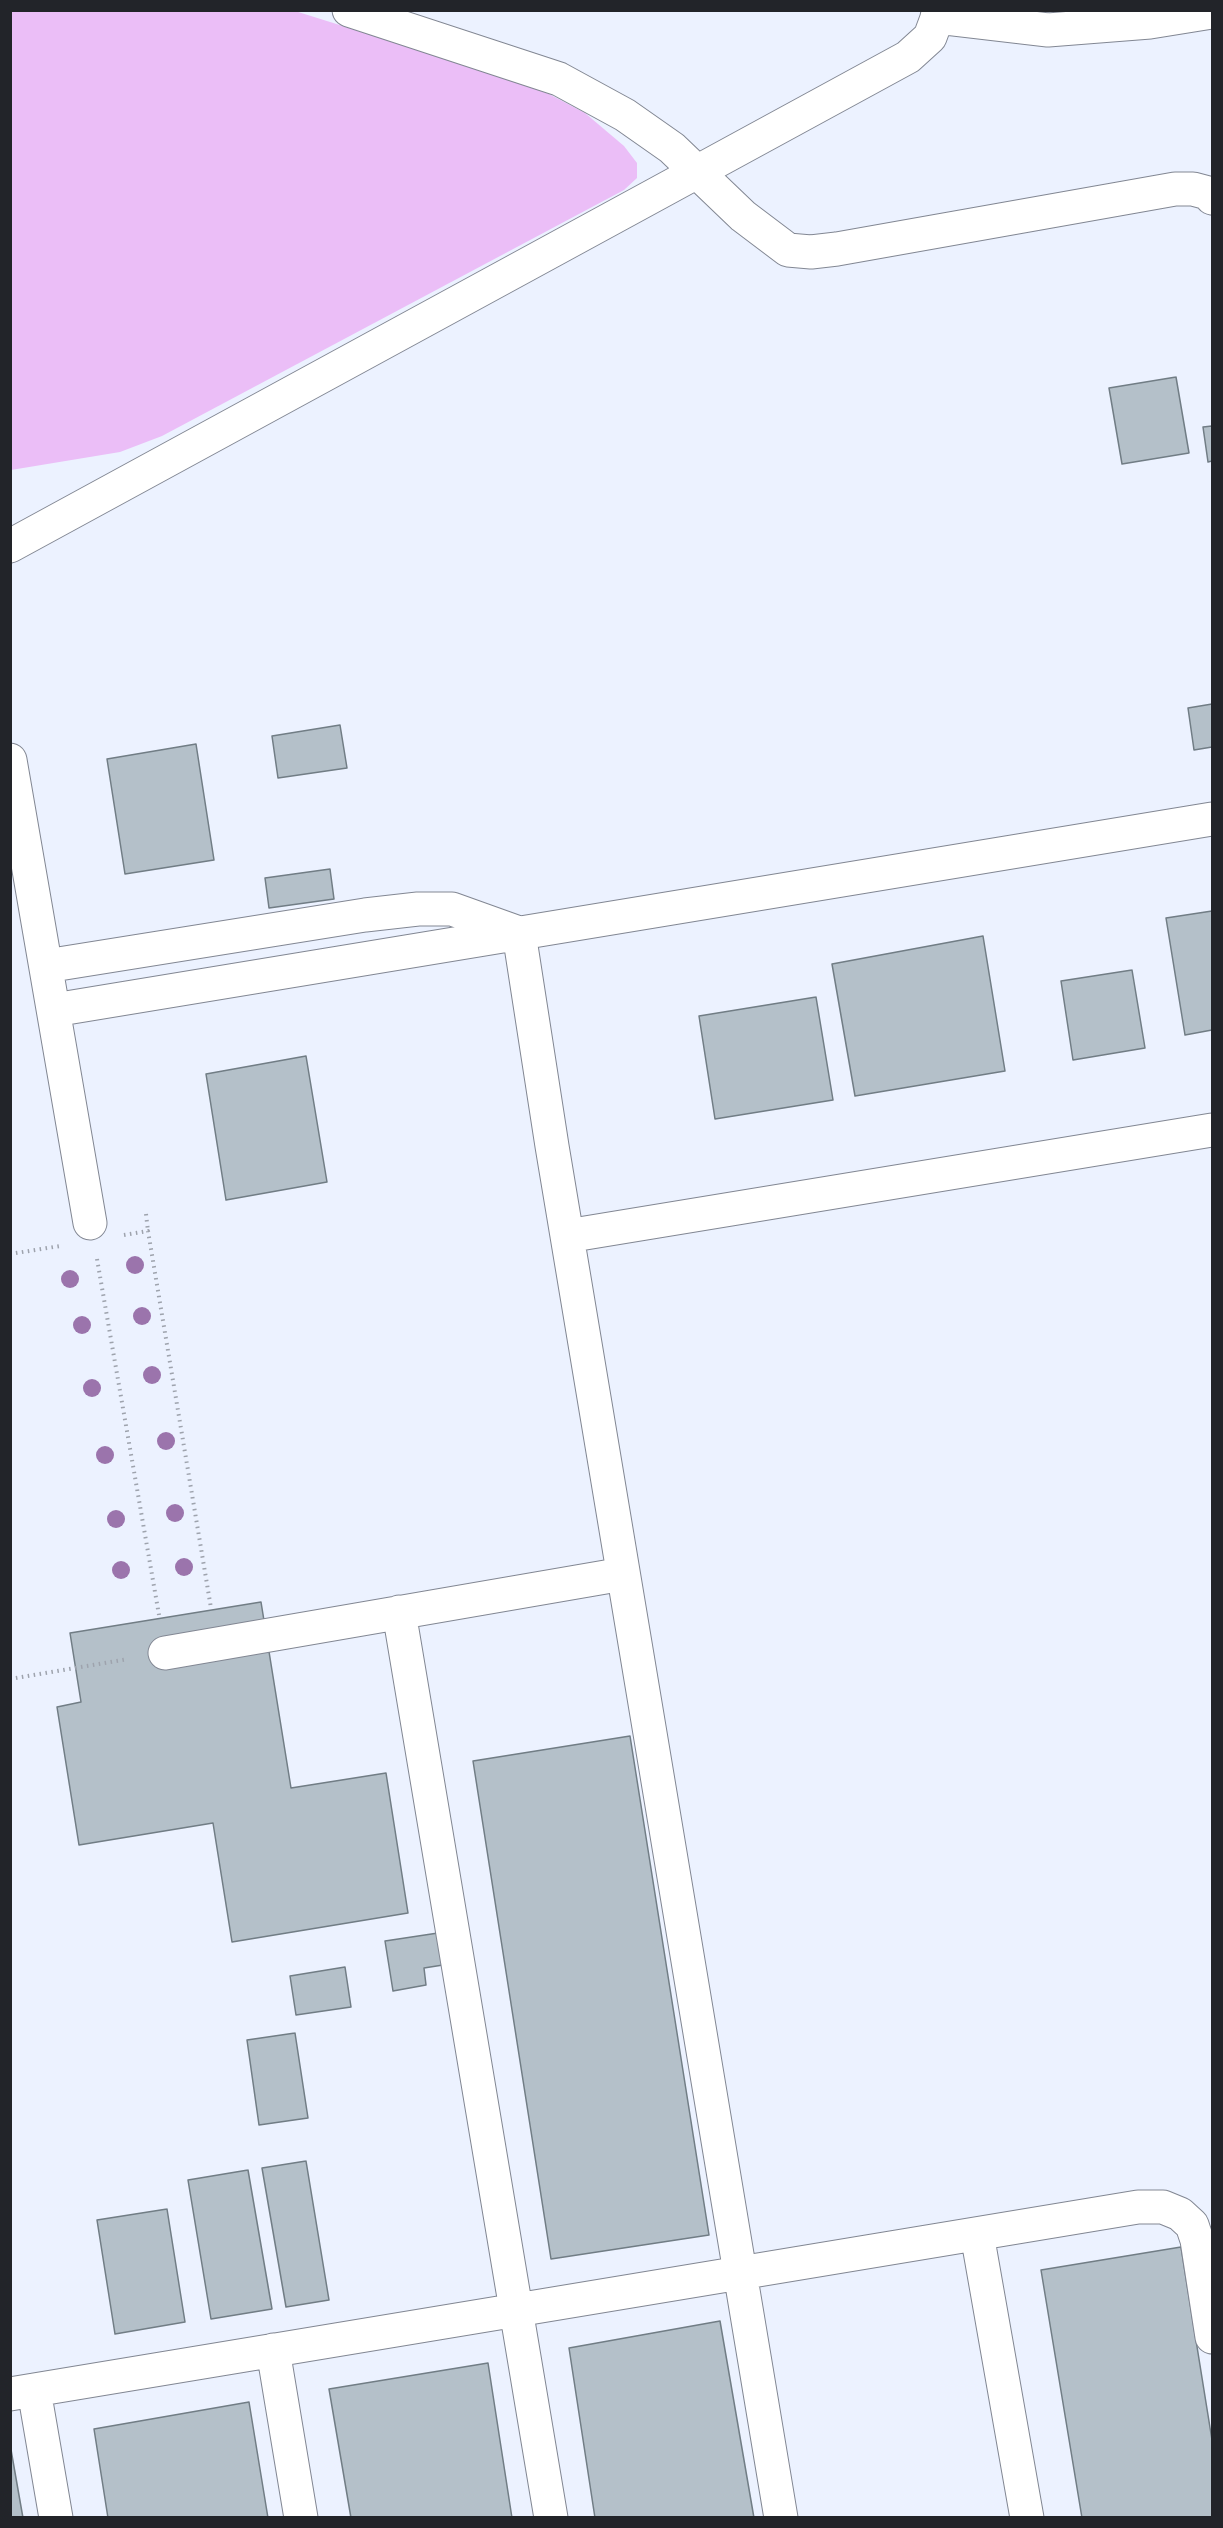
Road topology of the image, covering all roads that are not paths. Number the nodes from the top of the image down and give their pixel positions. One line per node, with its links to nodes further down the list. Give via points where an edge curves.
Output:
1 (349, 10): 4 (lane, via 559,80 625,115 672,148)
2 (1212, 12): 3 (lane, via 1150,22 1048,30)
3 (938, 14): 4 (lane, via 930,37 908,57)
4 (697, 172): 5 (lane, via 768,237 788,249 811,252 1175,189 1193,189); 6 (lane)
5 (1212, 198)
6 (10, 546)
7 (10, 760): 10 (lane)
8 (1212, 819): 9 (lane)
9 (519, 933): 10 (lane, via 452,909 418,909); 11 (lane); 14 (lane)
10 (46, 966): 11 (lane)
11 (54, 1010): 13 (lane)
12 (1212, 1130): 14 (lane)
13 (92, 1231)
14 (567, 1236): 15 (lane)
15 (623, 1574): 16 (lane); 19 (lane)
16 (399, 1611): 17 (lane); 20 (lane)
17 (165, 1653)
18 (977, 2234): 19 (lane); 21 (lane, via 1138,2207 1162,2207 1180,2214 1192,2224 1197,2240); 28 (lane)
19 (740, 2273): 20 (lane); 27 (lane)
20 (516, 2310): 22 (lane); 26 (lane)
21 (1212, 2337)
22 (273, 2350): 23 (lane); 25 (lane)
23 (22, 2392): 24 (lane)
24 (56, 2517)
25 (301, 2517)
26 (551, 2517)
27 (781, 2517)
28 (1027, 2517)

